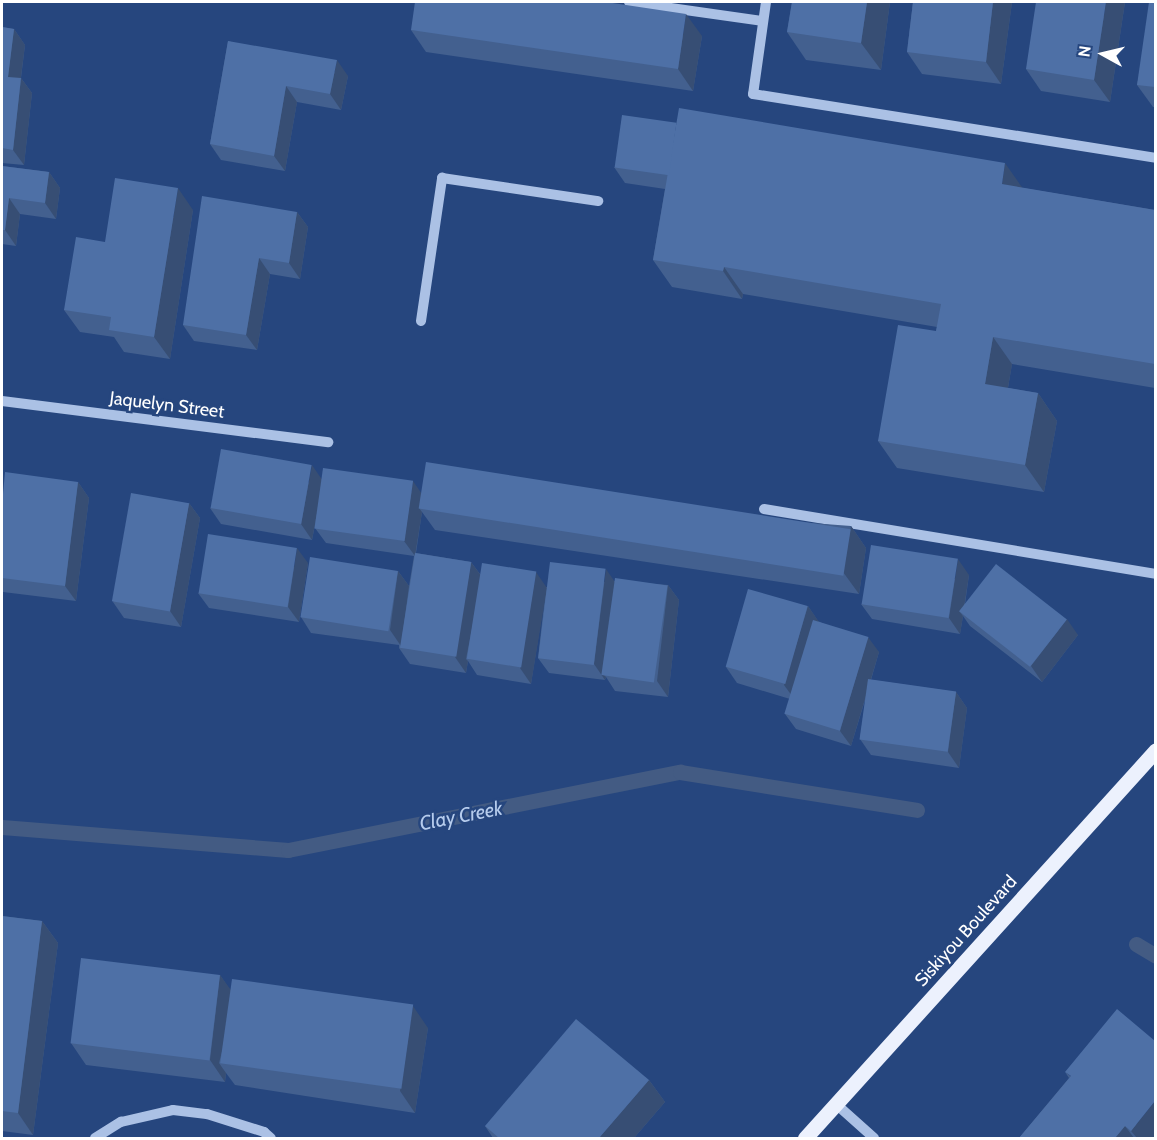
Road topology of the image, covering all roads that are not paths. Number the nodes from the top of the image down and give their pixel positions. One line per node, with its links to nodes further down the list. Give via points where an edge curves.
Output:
1 (631, 2): 3 (street)
2 (766, 2): 3 (street)
3 (762, 21): 4 (street, via 753,94)
4 (1155, 158)
5 (598, 201): 6 (street, via 442,178)
6 (421, 321)
7 (2, 401): 8 (street, Jaquelyn Street)
8 (328, 442)
9 (765, 509): 10 (street)
10 (1155, 574)
11 (1155, 750): 12 (main road, Siskiyou Boulevard)
12 (836, 1104): 15 (main road, Siskiyou Boulevard); 16 (street)
13 (95, 1138): 14 (street, via 121,1122 173,1110 207,1114 264,1132)
14 (271, 1138)
15 (805, 1138)
16 (874, 1138)

